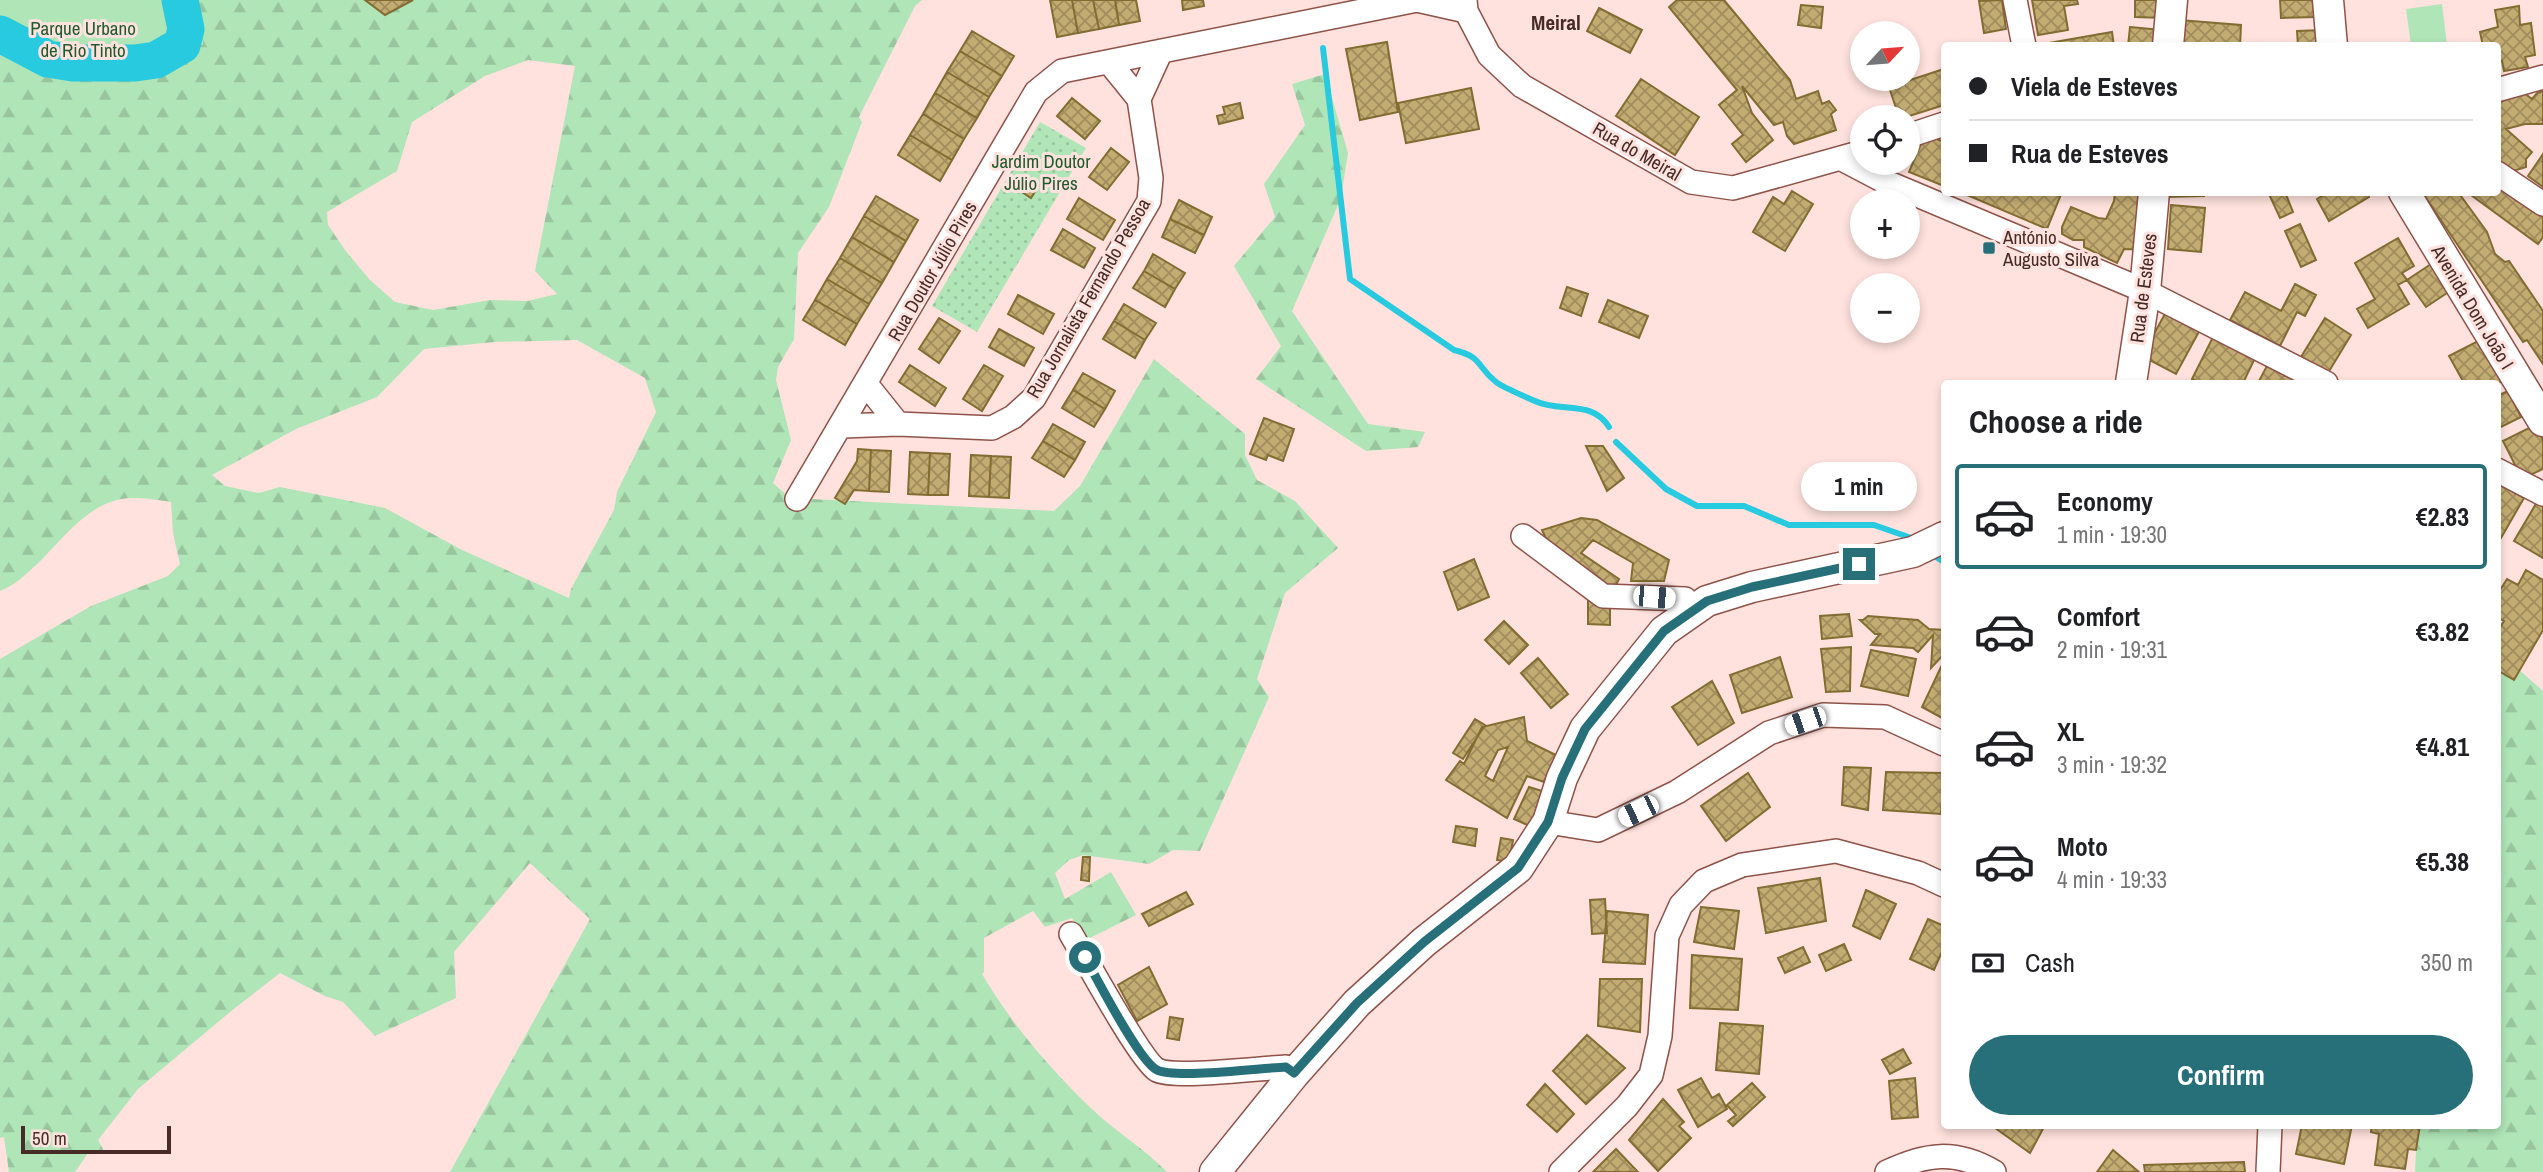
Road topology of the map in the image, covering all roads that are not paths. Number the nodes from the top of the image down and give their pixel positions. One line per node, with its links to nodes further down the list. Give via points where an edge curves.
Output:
1 (1417, 0): 5 (street, Rua Doutor Júlio Pires); 9 (street, Rua Doutor Júlio Pires)
2 (2015, 0): 6 (street)
3 (2172, 0): 7 (street)
4 (2328, 0): 8 (street)
5 (1466, 5): 16 (street, Rua do Meiral, via 1489,55 1522,86 1691,182 1733,188)
6 (2023, 42)
7 (2168, 42)
8 (2332, 42)
9 (1161, 51): 10 (street, Rua Doutor Júlio Pires); 13 (street)
10 (1109, 62): 13 (street); 25 (street, Rua Doutor Júlio Pires, via 1062,71 1036,92)
11 (2543, 77): 12 (street)
12 (2501, 89)
13 (1139, 99): 27 (street, Rua Jornalista Fernando Pessoa, via 1151,178 1149,201 1034,398 992,428)
14 (1941, 125): 15 (street)
15 (1920, 132)
16 (1850, 156)
17 (1877, 175): 22 (street)
18 (2501, 176): 21 (street)
19 (2154, 196): 22 (street, Rua de Esteves)
20 (2406, 196): 26 (street, Avenida Dom João I)
21 (2543, 204)
22 (2145, 291): 23 (street, Rua de Esteves); 24 (street)
23 (2131, 380)
24 (2320, 380)
25 (866, 384): 27 (street); 28 (street, Rua Doutor Júlio Pires)
26 (2543, 421)
27 (898, 424): 28 (street, Rua Jornalista Fernando Pessoa)
28 (842, 426): 31 (street, Rua Doutor Júlio Pires)
29 (2501, 472): 30 (street)
30 (2543, 494)
31 (797, 499)
32 (1523, 536): 34 (street, via 1603,596 1685,599)
33 (1941, 538): 34 (street, via 1913,552 1752,587 1707,601)
34 (1692, 611): 36 (street, via 1664,631 1585,729)
35 (1941, 743): 36 (street, via 1885,718 1823,715 1769,733 1677,792 1598,830)
36 (1548, 822): 39 (street, via 1518,868 1424,942 1357,1003)
37 (1941, 884): 42 (street, via 1919,873 1836,851 1742,865 1704,881 1681,905 1667,936 1660,1036 1651,1075 1627,1106)
38 (1071, 934): 39 (street, via 1141,1052 1156,1069 1177,1074 1286,1067)
39 (1294, 1073): 41 (street)
40 (2270, 1129): 45 (street)
41 (1215, 1172)
42 (1560, 1172)
43 (1886, 1172): 44 (street, via 1914,1159 1951,1156)
44 (1994, 1172)
45 (2268, 1172)

